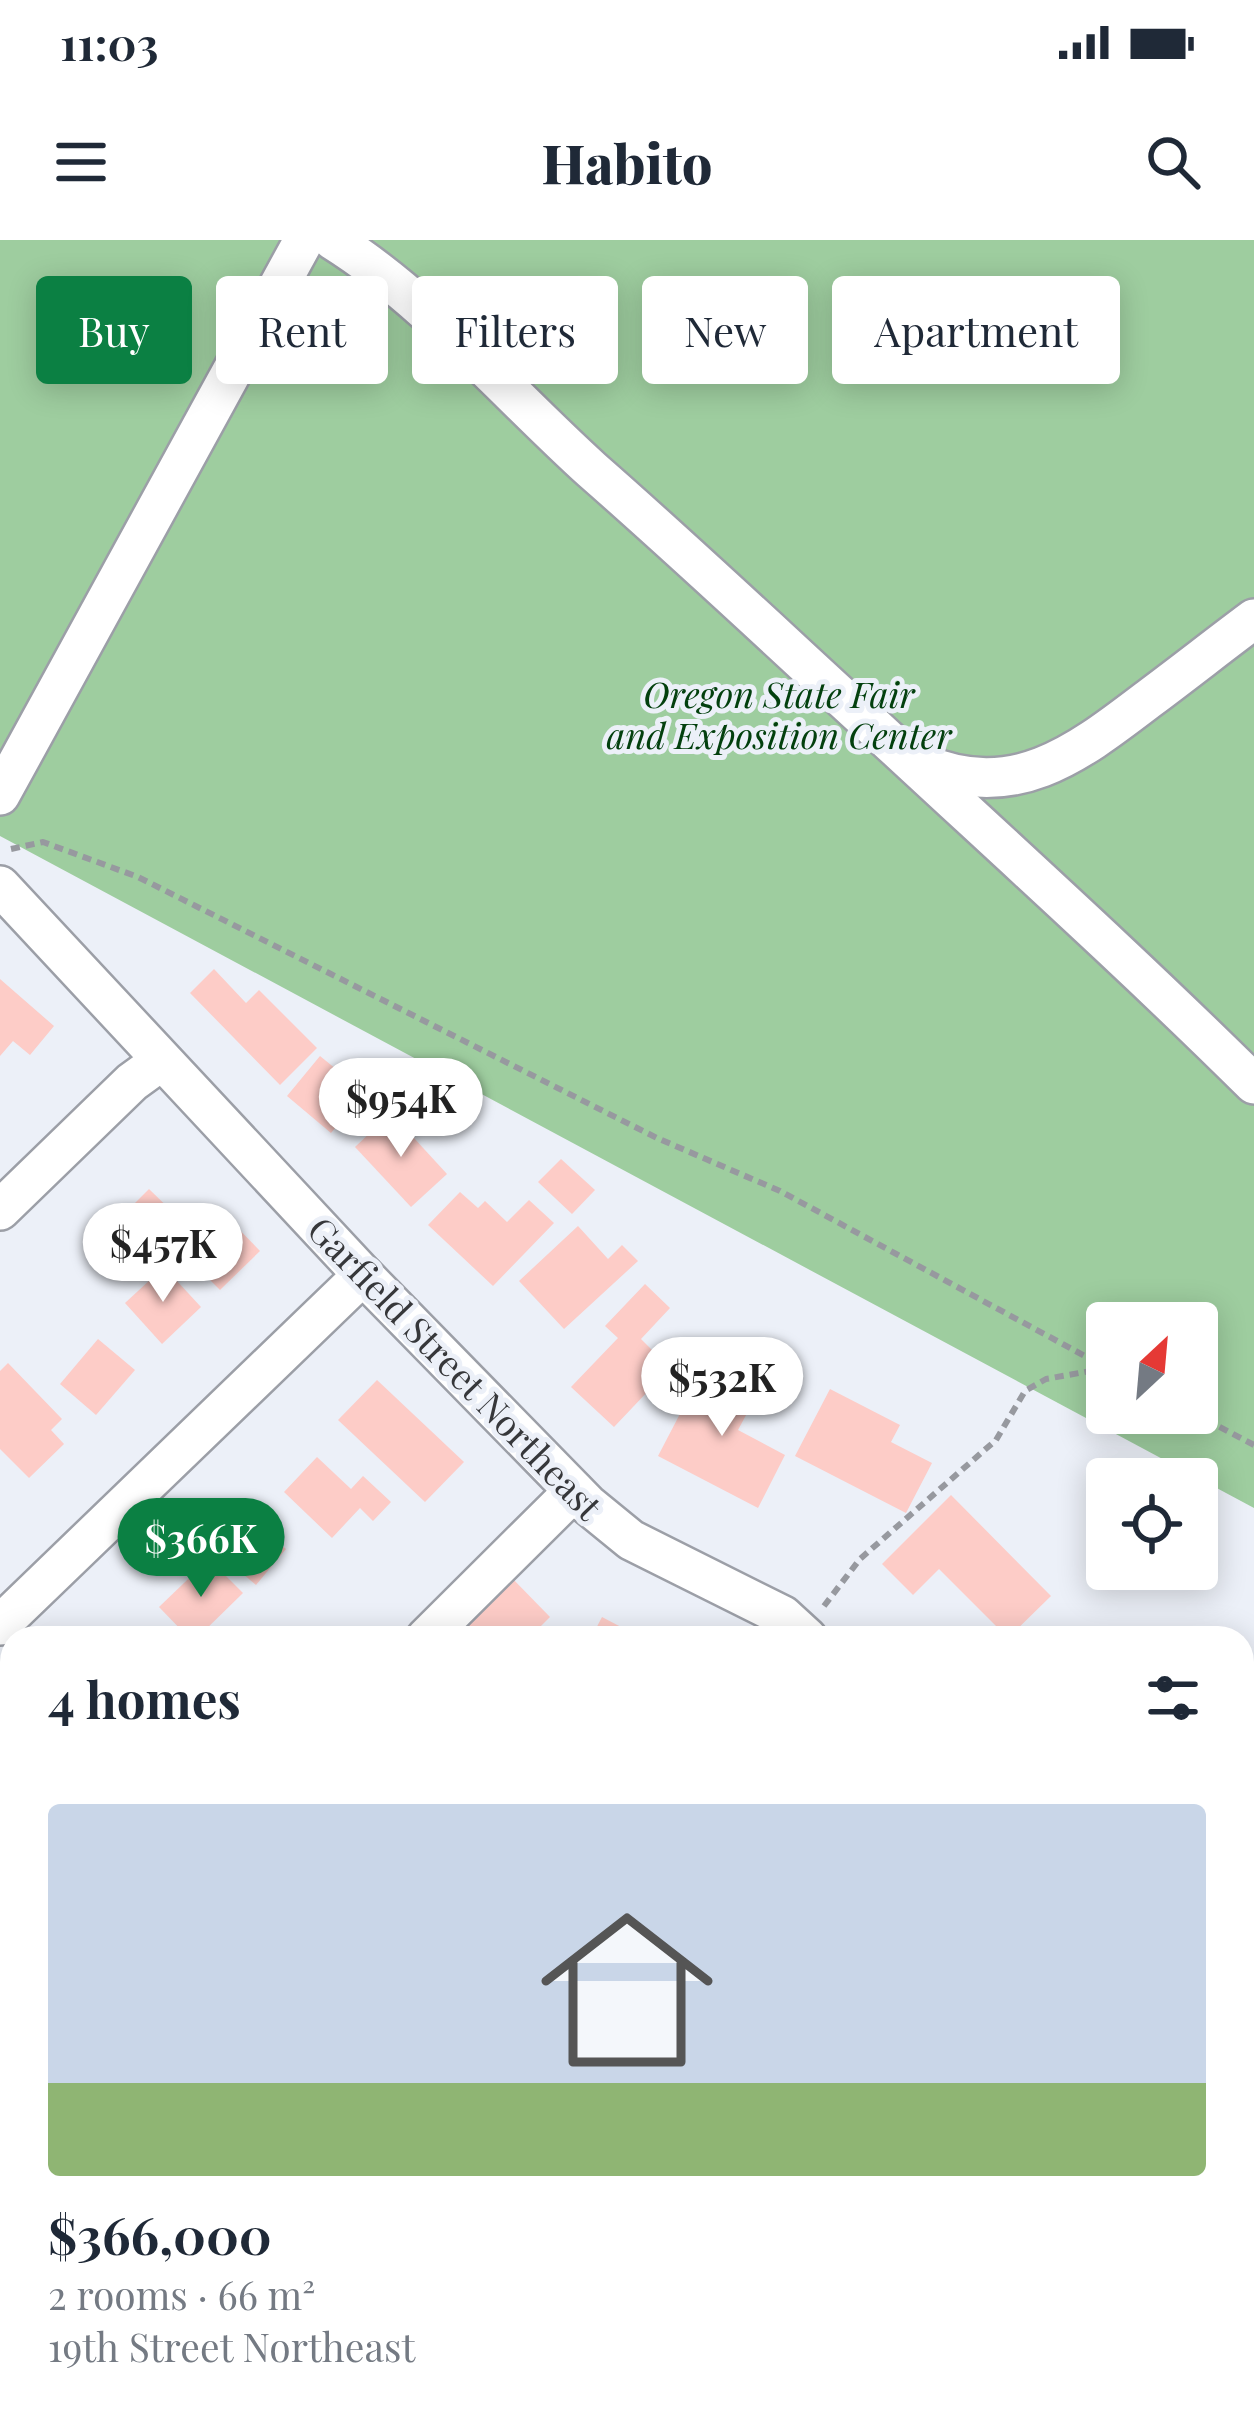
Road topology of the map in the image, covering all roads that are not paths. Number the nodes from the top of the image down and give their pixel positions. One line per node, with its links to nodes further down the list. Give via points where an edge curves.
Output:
1 (304, 240): 5 (street)
2 (333, 240): 4 (street, via 425,314)
3 (1254, 619): 4 (street, via 1064,760 976,778)
4 (907, 757): 8 (street)
5 (0, 795)
6 (0, 886): 7 (street, Garfield Street Northeast)
7 (160, 1061): 9 (street); 10 (street, Garfield Street Northeast)
8 (1254, 1084)
9 (0, 1210)
10 (363, 1275): 11 (street, Garfield Street Northeast); 12 (street)
11 (574, 1491): 13 (street); 14 (street, Garfield Street Northeast, via 631,1540)
12 (0, 1625)
13 (438, 1626)
14 (794, 1626)

